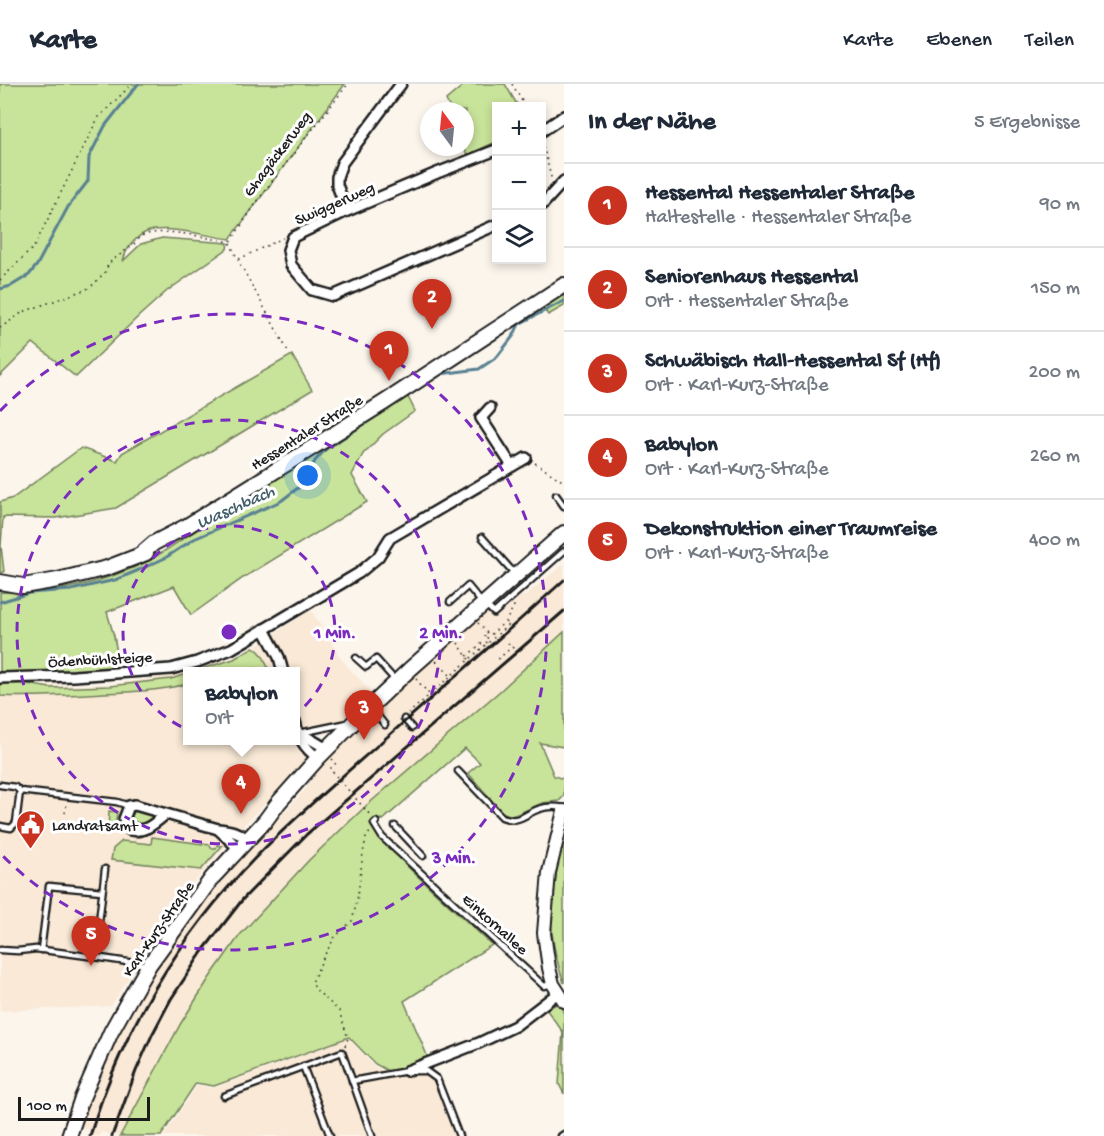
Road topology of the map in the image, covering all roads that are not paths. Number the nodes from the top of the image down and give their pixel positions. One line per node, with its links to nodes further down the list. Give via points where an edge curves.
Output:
1 (401, 84): 7 (street, via 342,163 337,185)
2 (564, 116): 3 (street)
3 (546, 128)
4 (492, 152): 7 (street, Swiggerweg)
5 (564, 181): 6 (street)
6 (546, 201)
7 (347, 211): 8 (street, Swiggerweg, via 293,237 288,250 291,266 312,290 333,296)
8 (492, 227)
9 (564, 285): 19 (main road, Hessentaler Straße, via 385,402 187,526 153,543 139,556 58,580 23,585)
10 (490, 408): 12 (street, via 481,418)
11 (526, 458): 12 (street, Ödenbühlsteige)
12 (512, 466): 22 (street, Ödenbühlsteige, via 390,538 378,557 359,573)
13 (556, 495): 14 (lane)
14 (564, 506)
15 (564, 533): 18 (main road, Karl-Kurz-Straße)
16 (482, 537): 18 (lane)
17 (564, 551): 21 (lane, via 494,614)
18 (516, 576): 21 (main road, Karl-Kurz-Straße)
19 (0, 582)
20 (450, 602): 21 (lane, via 468,586)
21 (485, 604): 26 (main road, Karl-Kurz-Straße)
22 (264, 629): 24 (street); 25 (street, Ödenbühlsteige, via 231,649 171,669)
23 (356, 658): 26 (lane, via 366,667 376,659)
24 (282, 667)
25 (0, 678)
26 (397, 681): 27 (main road, Karl-Kurz-Straße)
27 (370, 706): 29 (main road, Karl-Kurz-Straße); 30 (lane)
28 (404, 719): 31 (lane)
29 (354, 722): 32 (lane); 34 (main road, Karl-Kurz-Straße)
30 (385, 725)
31 (412, 728)
32 (300, 733)
33 (300, 735): 34 (street, via 308,737)
34 (322, 758): 44 (main road, Karl-Kurz-Straße)
35 (458, 771): 39 (lane, via 502,817 510,820 552,806)
36 (0, 785): 37 (lane)
37 (20, 791): 38 (lane); 42 (lane, via 16,823 11,828)
38 (129, 806): 40 (street); 40 (street, via 124,819 130,830 148,828)
39 (564, 809): 52 (street, via 549,872 544,933 549,968)
40 (166, 814): 44 (street, via 218,829)
41 (375, 823): 52 (lane, Einkornallee, via 382,837 542,985)
42 (0, 826)
43 (395, 826): 45 (lane)
44 (243, 844): 51 (main road, Karl-Kurz-Straße, via 212,878)
45 (423, 856)
46 (105, 869): 47 (lane)
47 (102, 891): 49 (lane, via 49,886); 50 (lane)
48 (0, 950): 49 (lane)
49 (41, 950): 50 (lane)
50 (95, 957): 51 (lane)
51 (150, 965): 57 (main road, Karl-Kurz-Straße, via 111,1032)
52 (559, 992): 54 (street, via 515,1026)
53 (303, 1066): 55 (lane, via 342,1052); 56 (lane); 58 (lane)
54 (407, 1071): 55 (lane); 60 (lane, via 426,1071 437,1079)
55 (352, 1081): 59 (lane)
56 (224, 1096)
57 (69, 1136)
58 (330, 1136)
59 (372, 1136)
60 (459, 1136)

